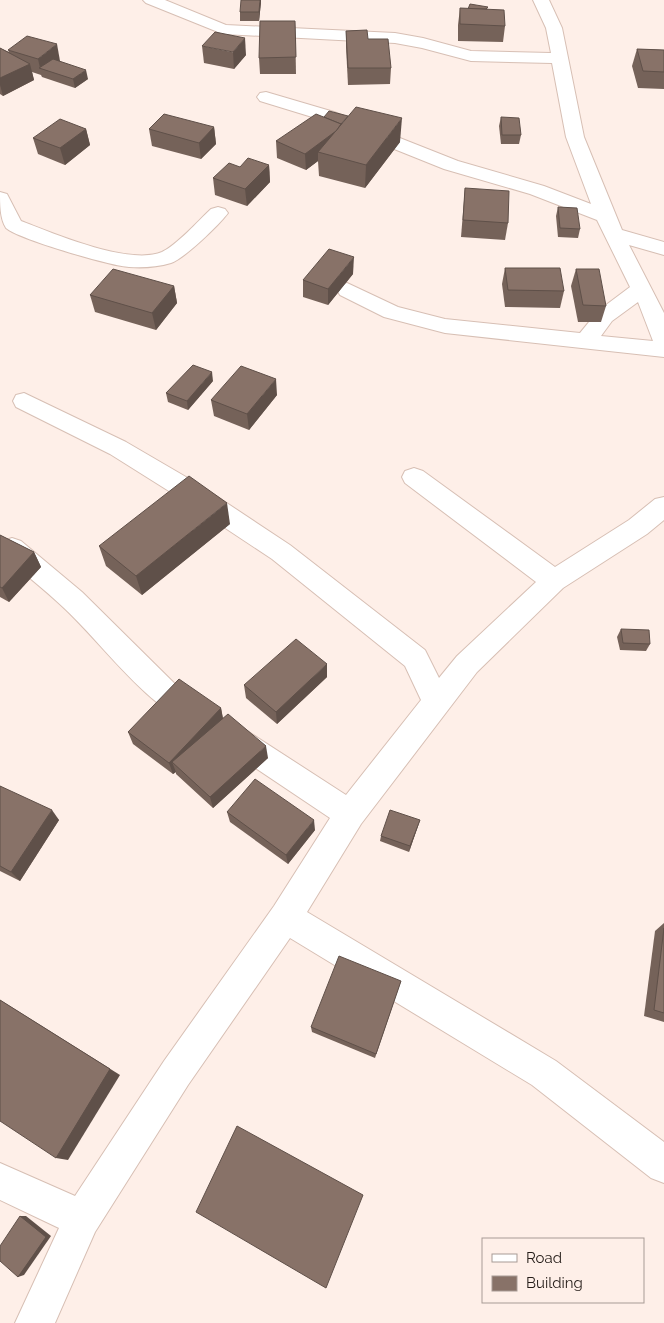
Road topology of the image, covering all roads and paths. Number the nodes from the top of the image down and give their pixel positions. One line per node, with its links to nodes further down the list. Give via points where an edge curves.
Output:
1 (151, 0): 3 (street, via 233,30 394,38 423,42 471,56)
2 (541, 0): 3 (street, via 554,28)
3 (559, 58): 5 (street, via 575,137)
4 (266, 97): 7 (street, via 328,116 460,168)
5 (598, 193): 7 (street); 9 (street)
6 (0, 198): 8 (street, via 14,225 62,244 128,261 165,258 176,252)
7 (568, 202): 9 (street)
8 (218, 213)
9 (606, 216): 10 (street)
10 (615, 234): 11 (street); 12 (street)
11 (664, 249)
12 (642, 288): 14 (street); 16 (street, via 605,316)
13 (347, 290): 16 (street, via 391,312 445,326)
14 (659, 316): 15 (street)
15 (664, 341)
16 (585, 342): 17 (street)
17 (664, 350)
18 (24, 401): 23 (street, via 118,448 197,496 281,552)
19 (414, 477): 22 (street)
20 (664, 506): 22 (street, via 638,527)
21 (12, 548): 26 (street, via 73,600 164,692)
22 (554, 581): 24 (street)
23 (415, 658): 24 (street); 25 (street)
24 (467, 664): 25 (street)
25 (436, 702): 26 (street)
26 (350, 814): 27 (street)
27 (285, 917): 28 (street, via 544,1073); 30 (street, via 176,1072)
28 (664, 1165)
29 (0, 1181): 30 (street)
30 (82, 1219): 31 (street)
31 (35, 1323)

